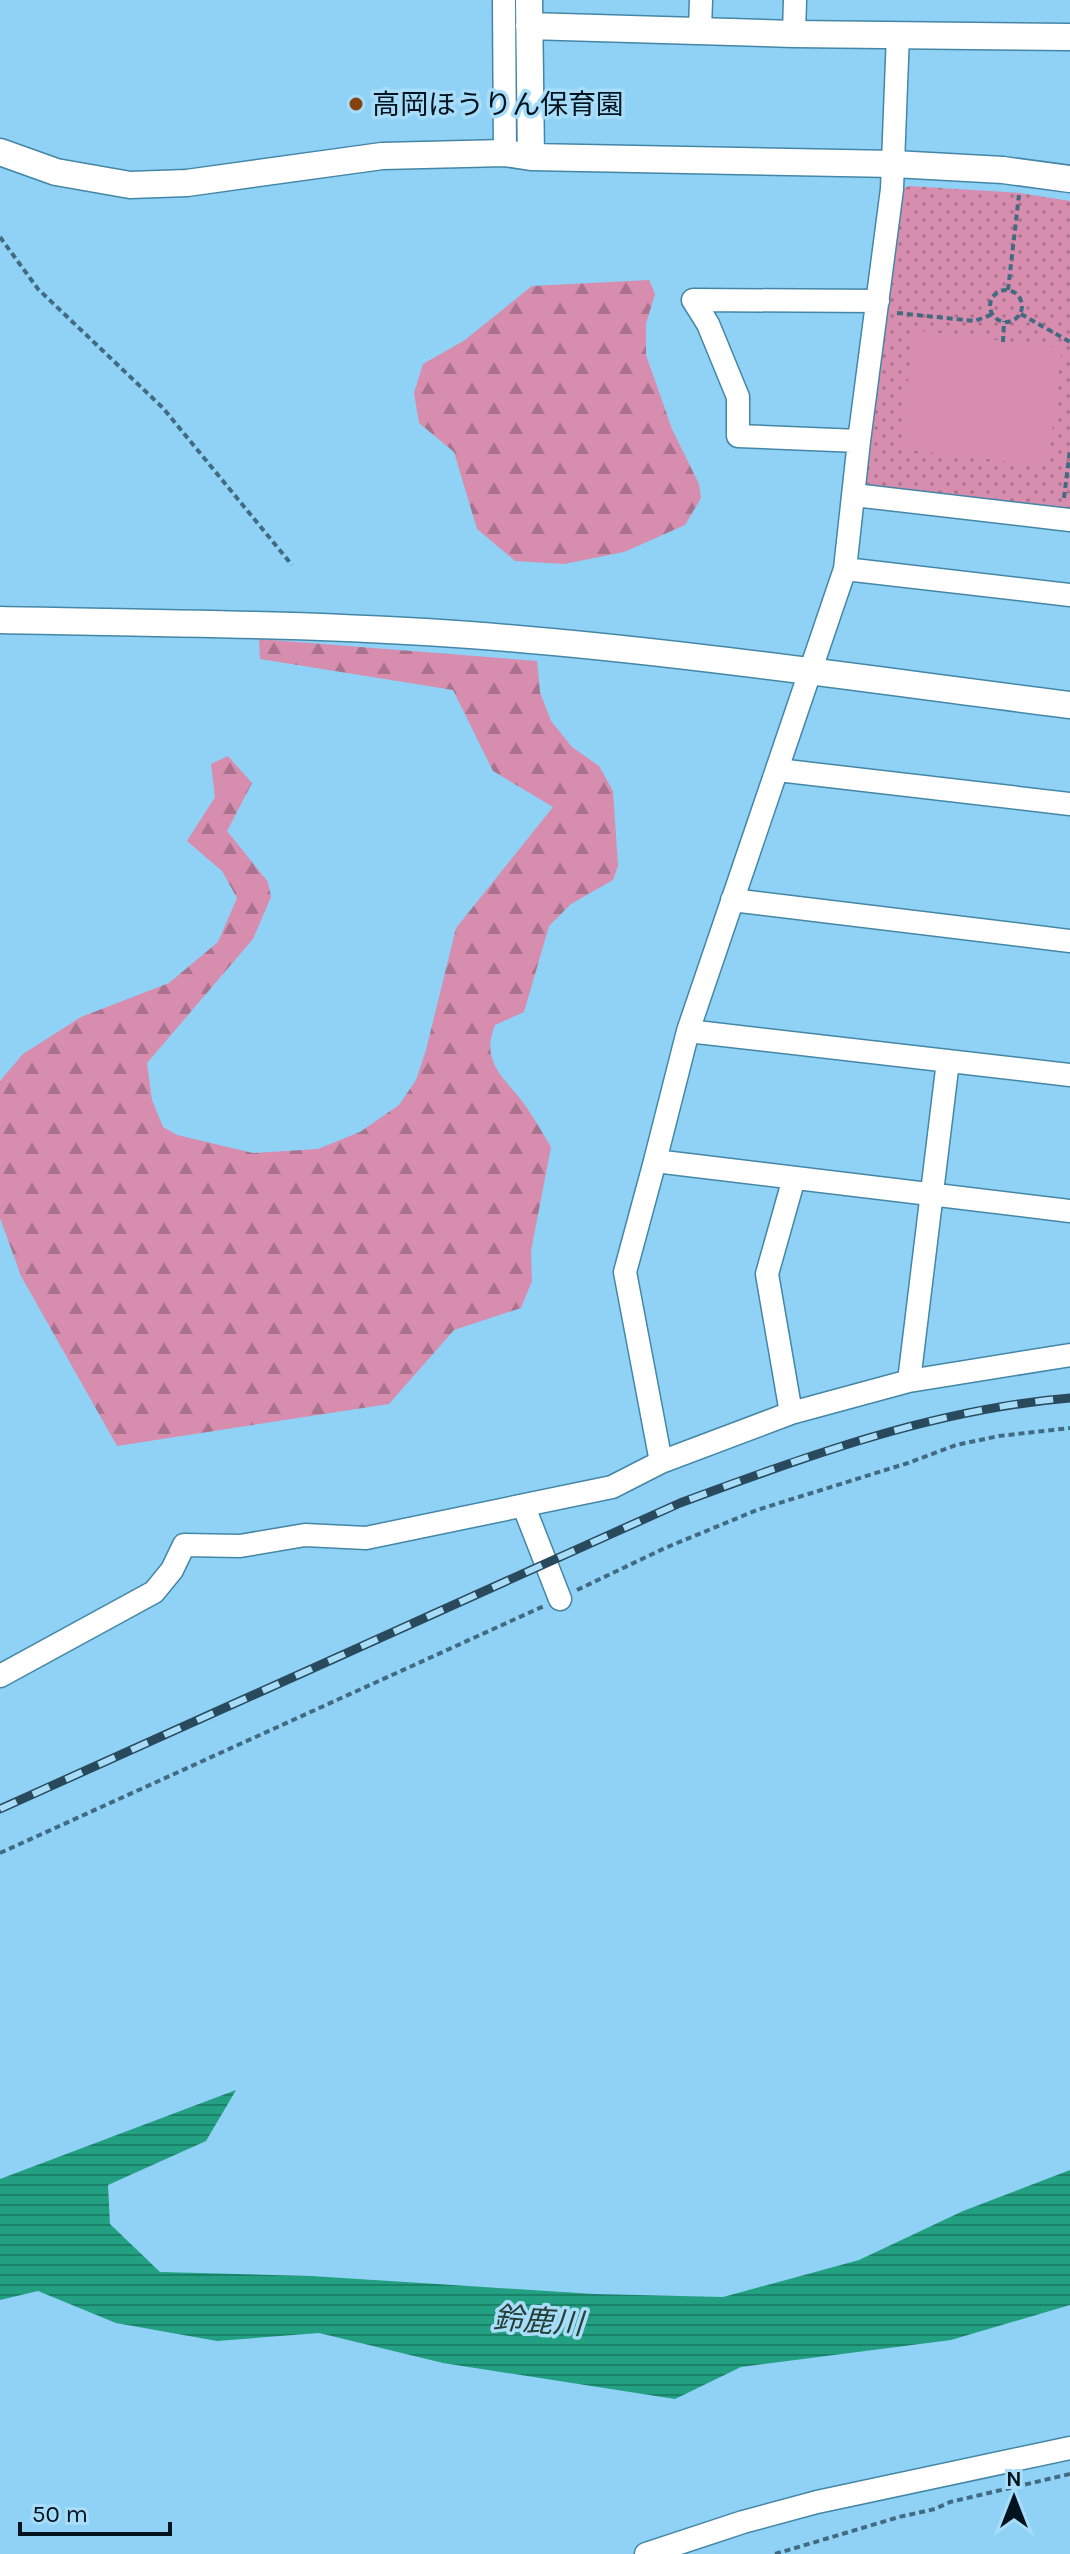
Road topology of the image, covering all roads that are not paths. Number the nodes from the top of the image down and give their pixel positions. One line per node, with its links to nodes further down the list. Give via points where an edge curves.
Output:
1 (504, 0): 11 (street)
2 (529, 0): 5 (street)
3 (701, 0): 6 (street)
4 (795, 0): 7 (street)
5 (529, 26): 6 (street); 11 (street)
6 (700, 30): 7 (street)
7 (794, 34): 8 (street)
8 (898, 34): 9 (street); 12 (street)
9 (1070, 37)
10 (0, 152): 11 (street, via 56,172 130,185 187,183 382,156)
11 (518, 155): 12 (street)
12 (894, 164): 13 (street); 14 (street)
13 (1070, 179)
14 (885, 307): 15 (street); 15 (street, via 693,300 738,397 738,436)
15 (859, 441): 16 (street)
16 (854, 495): 17 (street); 18 (street)
17 (1066, 519)
18 (845, 569): 19 (street); 21 (street)
19 (1070, 595)
20 (0, 620): 21 (street, via 341,627 631,651)
21 (811, 673): 22 (street); 23 (street)
22 (1070, 705)
23 (778, 770): 24 (street); 25 (street)
24 (1070, 804)
25 (732, 900): 26 (street); 27 (street)
26 (1070, 941)
27 (688, 1031): 28 (street); 30 (street)
28 (948, 1061): 29 (street); 32 (street)
29 (1070, 1075)
30 (655, 1161): 31 (street); 37 (street, via 625,1272)
31 (794, 1178): 32 (street); 36 (street, via 767,1274)
32 (932, 1194): 33 (street); 35 (street)
33 (1070, 1211)
34 (1070, 1355): 35 (street)
35 (909, 1381): 36 (street)
36 (791, 1413): 37 (street)
37 (661, 1462): 38 (street, via 612,1487)
38 (524, 1507): 39 (street); 40 (street, via 366,1538 305,1535 240,1546 184,1545 154,1592)
39 (560, 1599)
40 (0, 1676)
41 (1070, 2448): 42 (street, via 817,2502)
42 (646, 2554)

